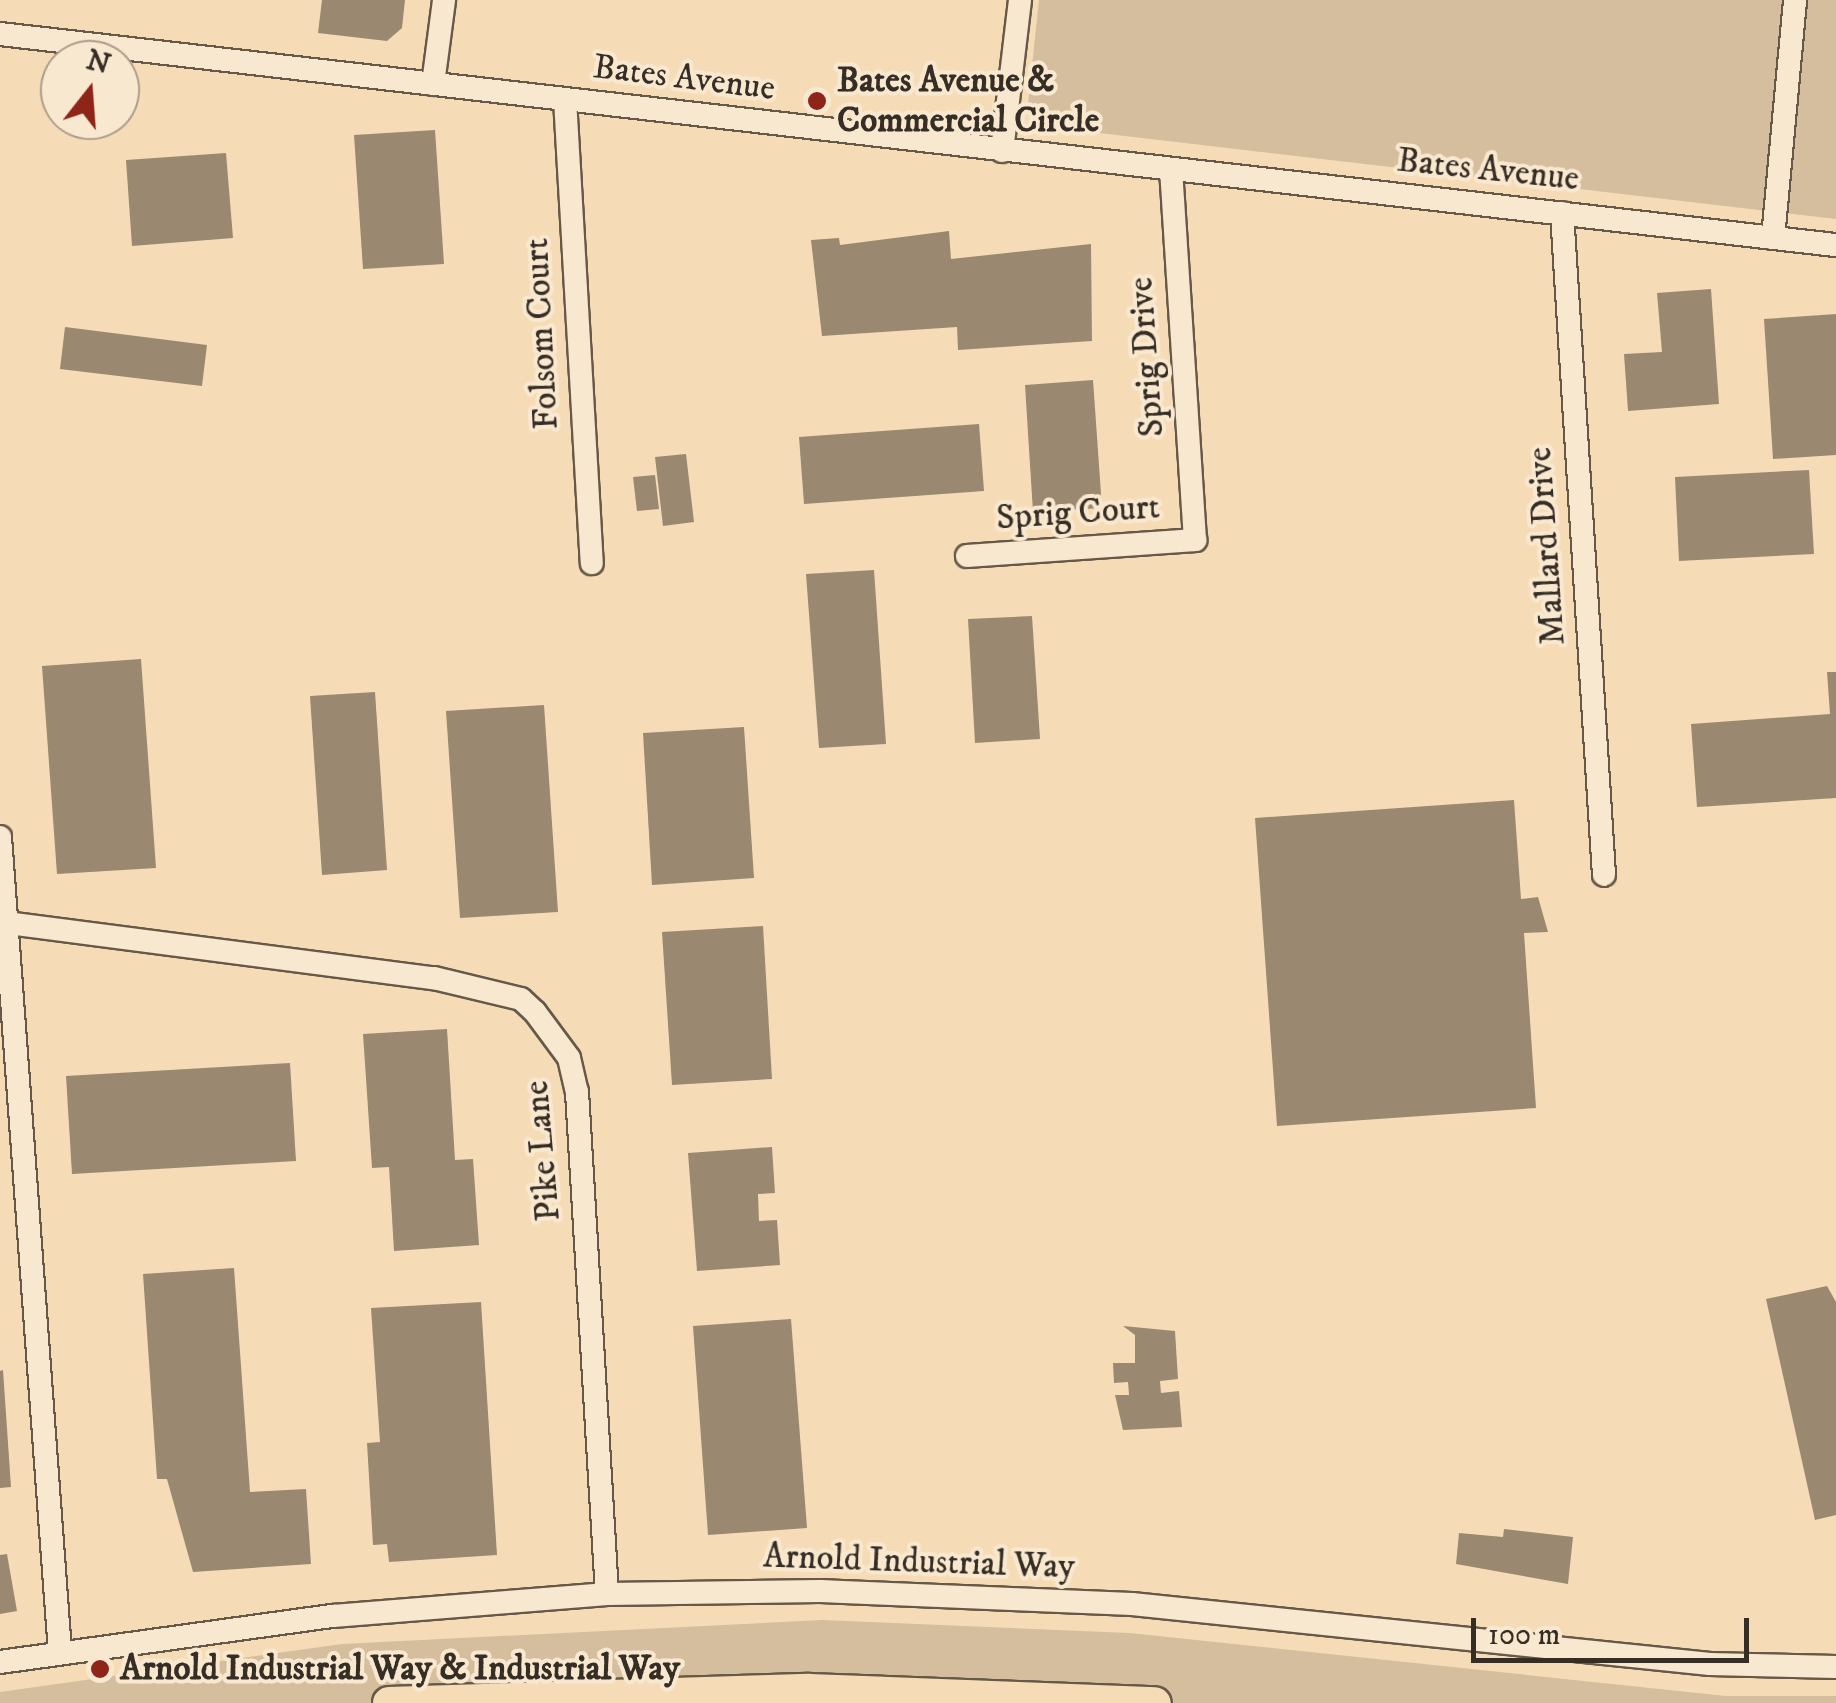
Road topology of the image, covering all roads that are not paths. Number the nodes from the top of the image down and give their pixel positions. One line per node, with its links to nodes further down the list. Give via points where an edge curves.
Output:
1 (444, 0): 5 (street)
2 (1020, 0): 7 (street)
3 (1795, 0): 10 (street)
4 (0, 34): 5 (street, Bates Avenue)
5 (433, 84): 6 (street, Bates Avenue)
6 (565, 100): 7 (street, Bates Avenue); 14 (street, Folsom Court)
7 (1002, 152): 8 (street, Bates Avenue)
8 (1171, 170): 9 (street, Bates Avenue); 12 (street, Sprig Drive)
9 (1562, 213): 10 (street, Bates Avenue); 16 (street, Mallard Drive)
10 (1773, 238): 11 (street, Bates Avenue)
11 (1836, 245)
12 (1194, 540): 13 (street, Sprig Court)
13 (967, 556)
14 (592, 564)
15 (0, 838): 17 (street)
16 (1604, 874)
17 (4, 922): 18 (street, Pike Lane, via 434,978 522,999 535,1012 570,1058 578,1092); 19 (street)
18 (607, 1594): 19 (street, Arnold Industrial Way, via 333,1616); 21 (street, Arnold Industrial Way, via 1004,1596 1710,1664)
19 (60, 1653): 20 (street, Arnold Industrial Way)
20 (0, 1662)
21 (1836, 1668)
22 (389, 1703): 23 (highway, via 809,1690)
23 (1155, 1703)

